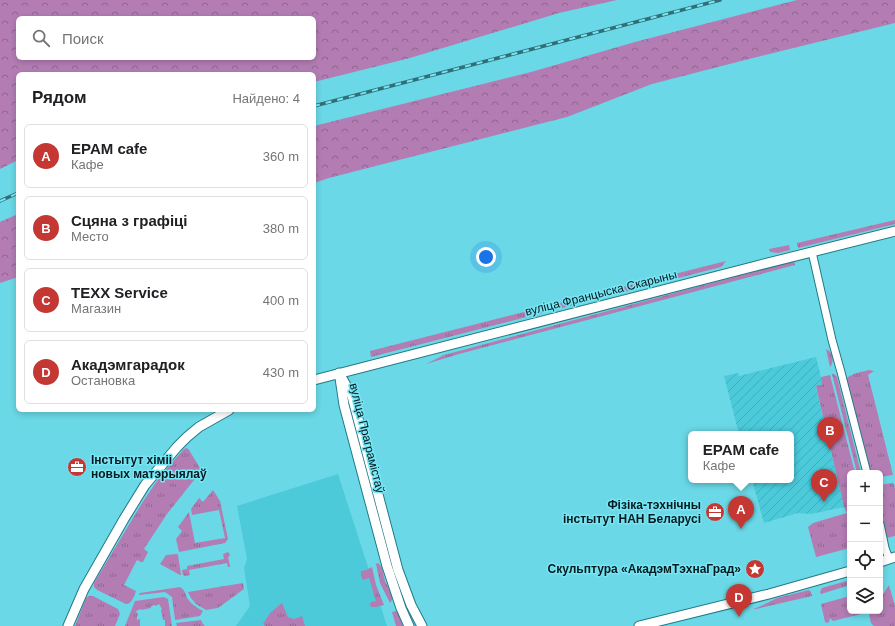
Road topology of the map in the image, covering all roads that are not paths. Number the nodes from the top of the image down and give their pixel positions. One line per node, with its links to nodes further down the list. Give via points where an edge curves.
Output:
1 (895, 231): 2 (main road, вуліца Францыска Скарыны)
2 (812, 252): 3 (main road, вуліца Францыска Скарыны); 6 (street)
3 (339, 373): 4 (main road, вуліца Францыска Скарыны); 11 (main road, вуліца Праграмістаў, via 344,405 387,566); 12 (main road, вуліца Праграмістаў, via 352,396 398,570)
4 (316, 379)
5 (225, 412): 10 (main road, via 187,437 145,485 84,589)
6 (866, 470)
7 (883, 538): 8 (street)
8 (888, 560)
9 (847, 572): 13 (main road)
10 (68, 626)
11 (409, 626)
12 (422, 626)
13 (639, 626)

